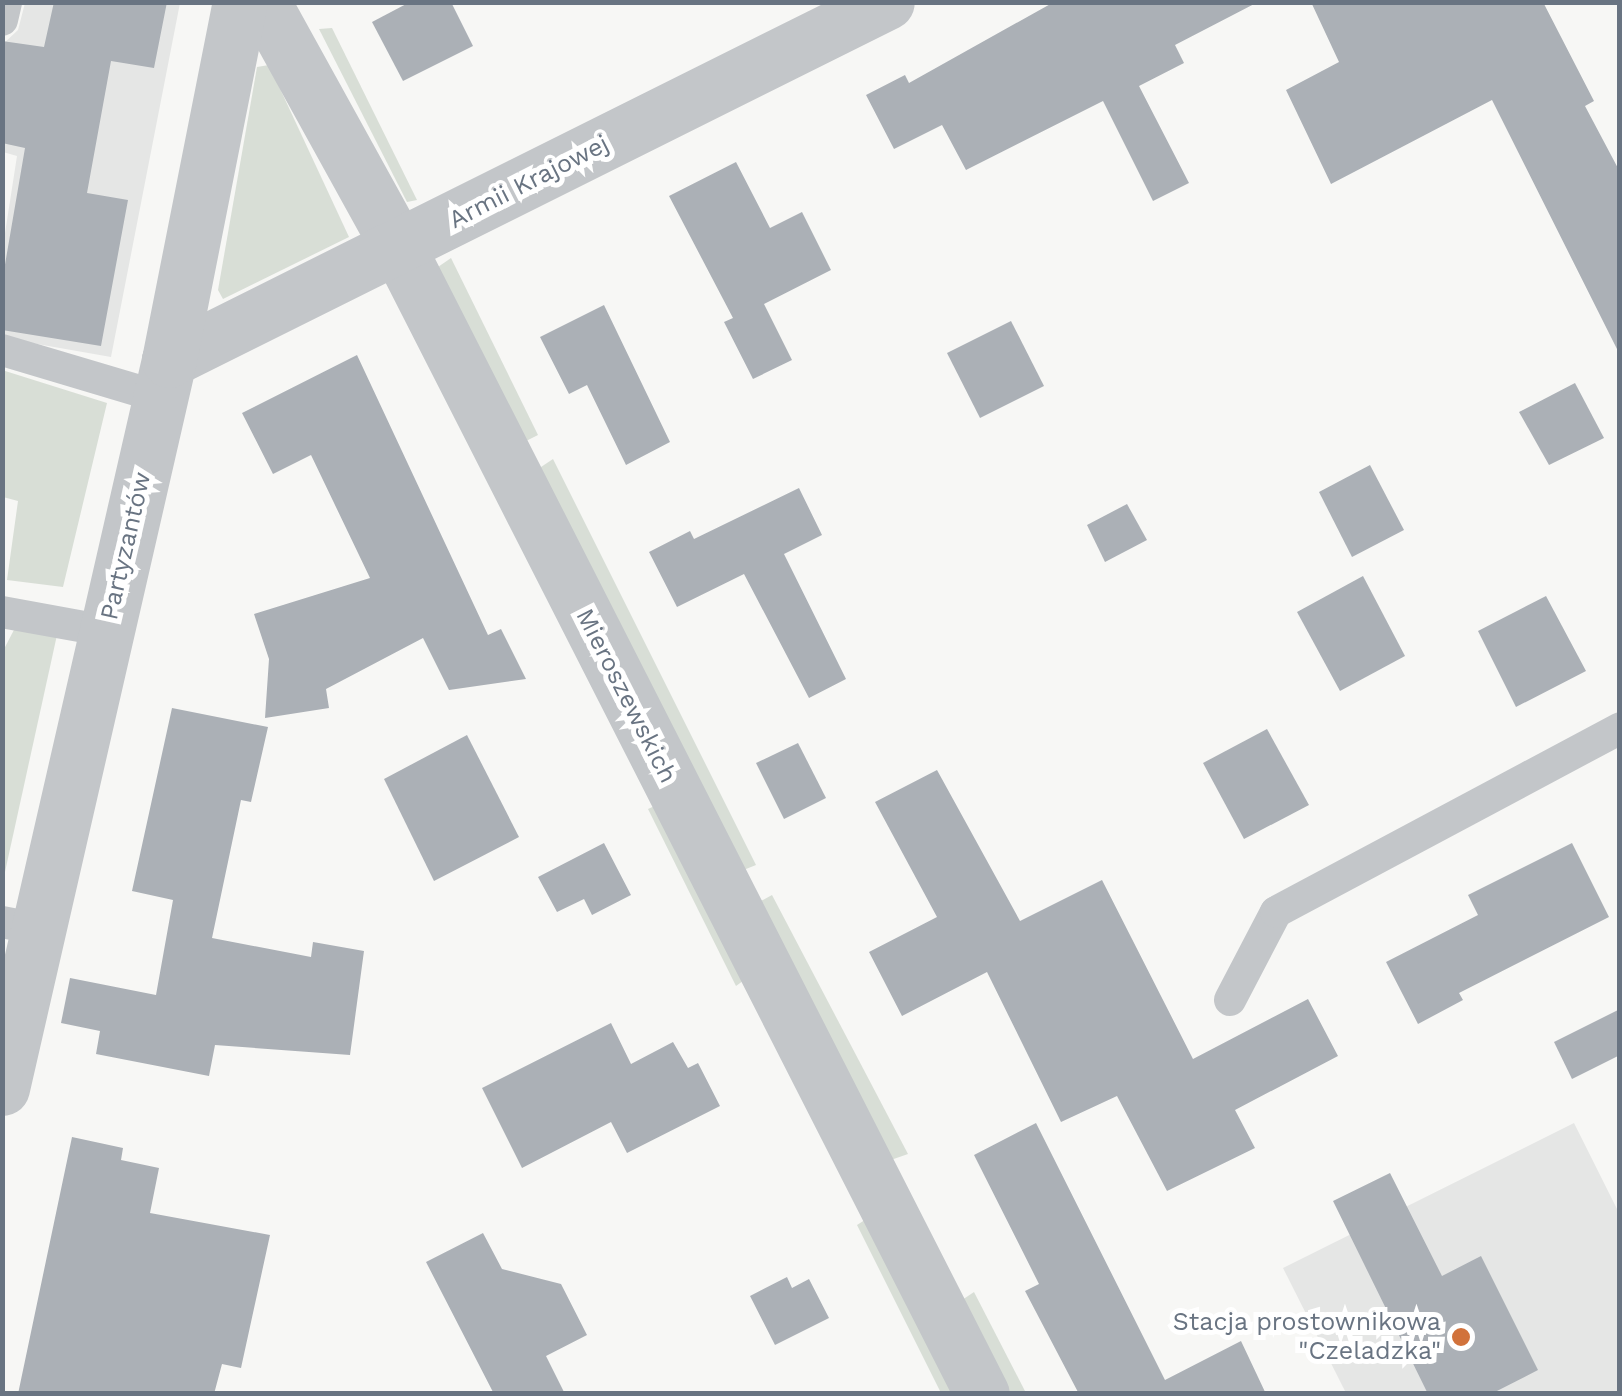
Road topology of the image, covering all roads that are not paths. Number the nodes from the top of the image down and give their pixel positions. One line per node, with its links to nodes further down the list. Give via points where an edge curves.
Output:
1 (6, 2): 5 (lane)
2 (240, 2): 8 (street, Partyzantów)
3 (263, 2): 6 (street, Mieroszewskich)
4 (887, 2): 6 (street, Armii Krajowej)
5 (2, 20)
6 (398, 248): 8 (street, Armii Krajowej); 15 (street, Mieroszewskich)
7 (2, 350): 8 (lane, via 119,378)
8 (165, 378): 10 (street, Partyzantów)
9 (2, 612): 10 (lane)
10 (107, 631): 12 (street, Partyzantów)
11 (1620, 728): 13 (lane, via 1276,912)
12 (21, 925): 14 (street, Partyzantów)
13 (1230, 1000)
14 (2, 1088)
15 (982, 1394)

